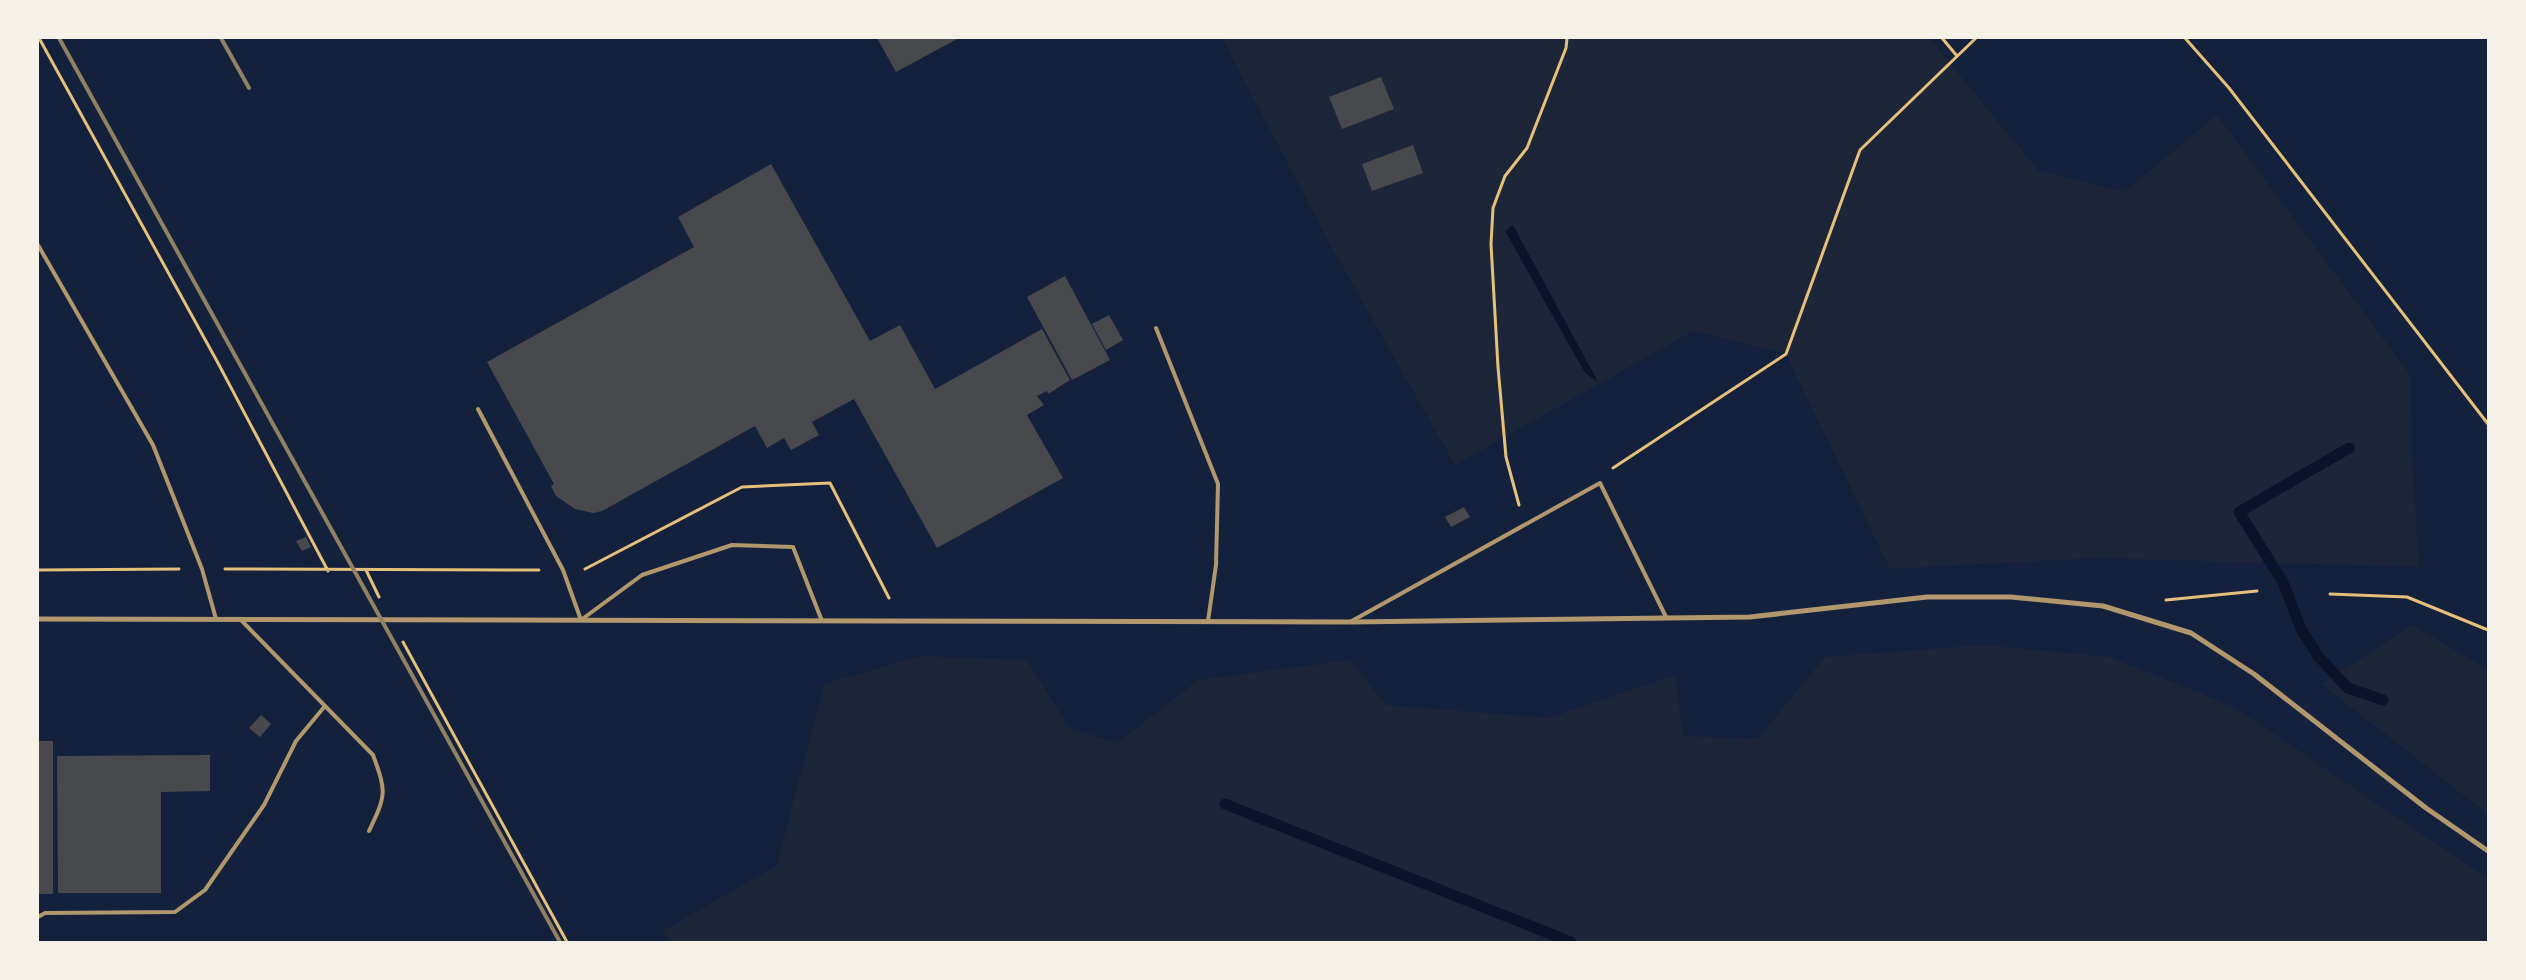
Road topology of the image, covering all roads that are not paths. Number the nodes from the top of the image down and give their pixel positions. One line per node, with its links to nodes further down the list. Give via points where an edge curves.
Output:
1 (38, 245): 6 (lane, via 153,446 202,569)
2 (1156, 328): 10 (lane, via 1218,484 1216,565)
3 (478, 409): 8 (lane, via 563,570)
4 (1666, 617): 11 (street); 11 (lane, via 1600,483); 14 (street, via 1750,617 1927,597 2010,597 2103,606 2199,638 2254,674 2426,808)
5 (38, 619): 6 (street)
6 (216, 619): 7 (street)
7 (240, 619): 8 (street); 12 (lane)
8 (581, 620): 9 (street); 9 (lane, via 642,575 732,545 793,547)
9 (822, 620): 10 (street)
10 (1208, 622): 11 (street)
11 (1350, 622)
12 (325, 706): 13 (lane, via 373,755 382,778 384,800); 15 (lane, via 296,741 264,805 205,890 175,912 45,913)
13 (369, 831)
14 (2488, 851)
15 (38, 917)

